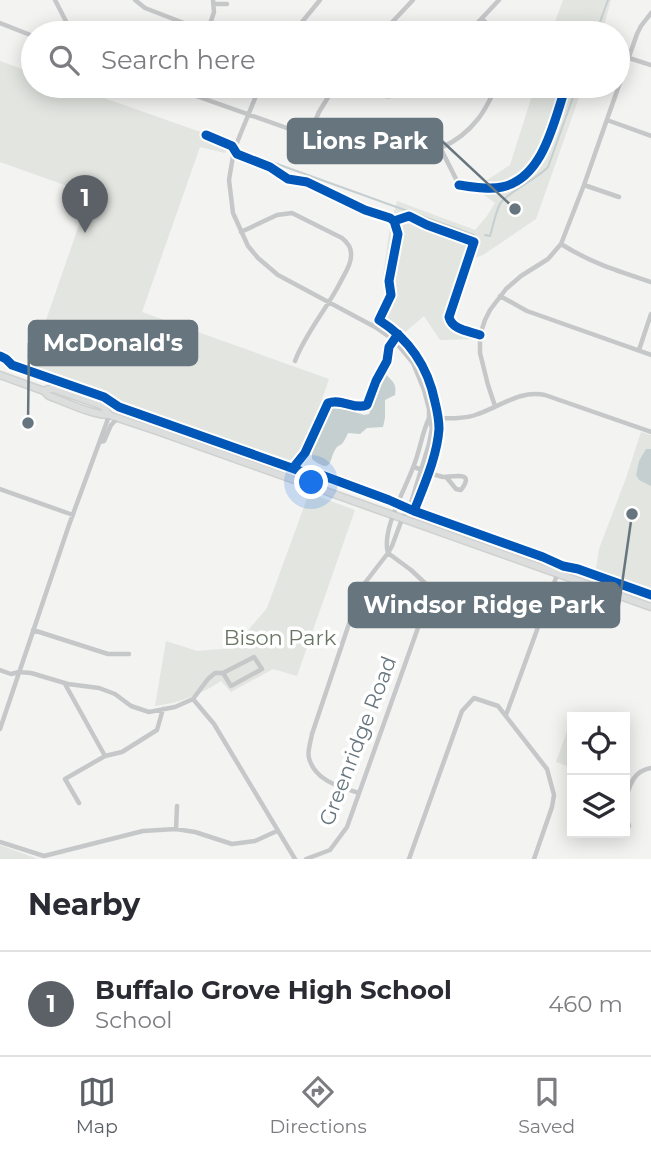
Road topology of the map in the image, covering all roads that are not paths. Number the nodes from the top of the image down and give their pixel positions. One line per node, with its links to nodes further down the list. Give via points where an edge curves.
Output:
1 (55, 0): 10 (street)
2 (135, 0): 11 (street)
3 (320, 0): 13 (street)
4 (413, 0): 14 (street)
5 (499, 0): 9 (street)
6 (213, 2): 7 (street); 12 (street)
7 (227, 4)
8 (651, 13): 17 (street)
9 (482, 19)
10 (65, 21)
11 (177, 21)
12 (211, 21)
13 (303, 21)
14 (393, 21)
15 (0, 23): 16 (street)
16 (21, 31)
17 (630, 55)
18 (630, 58): 19 (street)
19 (651, 65)
20 (203, 98): 25 (street)
21 (255, 98): 25 (street)
22 (328, 98): 27 (street)
23 (491, 98): 29 (street, via 476,122)
24 (615, 98): 26 (street)
25 (247, 115): 27 (street); 33 (street, via 229,180 233,213)
26 (607, 120): 28 (street); 31 (street)
27 (309, 135): 29 (street, via 363,155 386,158)
28 (651, 136)
29 (442, 149): 30 (street)
30 (459, 185)
31 (584, 186): 32 (street); 34 (street)
32 (619, 197)
33 (241, 232): 37 (street, via 258,258 278,275); 37 (street, via 292,213 345,240 351,260)
34 (561, 244): 35 (street, via 594,263); 36 (street)
35 (651, 282)
36 (500, 296): 39 (street, via 527,311); 43 (street, via 485,320 479,343)
37 (330, 303): 41 (street); 46 (street, via 382,332 405,352 422,382)
38 (651, 314): 39 (street)
39 (639, 350): 40 (street)
40 (651, 355)
41 (295, 361)
42 (0, 375): 44 (main road)
43 (495, 406): 46 (street, via 472,416); 47 (street, via 536,393)
44 (109, 415): 45 (main road); 48 (street)
45 (118, 418): 48 (street); 54 (main road)
46 (429, 418): 49 (street); 50 (street, via 432,428)
47 (651, 432)
48 (100, 442): 53 (street)
49 (414, 467): 50 (street); 54 (street)
50 (422, 470): 51 (street); 55 (street)
51 (447, 478)
52 (0, 489): 53 (street)
53 (73, 515): 59 (street)
54 (393, 516): 55 (main road); 56 (street, via 385,545)
55 (402, 519): 56 (street); 57 (main road)
56 (388, 553): 72 (street, Greenridge Road, via 426,584 424,611); 72 (street, via 361,588 308,756 318,774 332,785)
57 (557, 575): 58 (main road); 67 (street)
58 (651, 607)
59 (33, 630): 60 (street, via 108,654); 62 (street)
60 (129, 654)
61 (0, 670): 62 (street)
62 (19, 672): 64 (street); 68 (street)
63 (223, 673): 63 (street, via 254,657 262,669 231,686); 65 (street, via 208,679)
64 (65, 684): 66 (street, via 99,688 149,712); 69 (street)
65 (193, 699): 66 (street); 76 (street, via 214,724)
66 (163, 709): 69 (street, via 157,730 122,752)
67 (506, 716): 81 (street, via 498,706 474,698 462,710); 82 (street, via 546,768 554,795)
68 (0, 729)
69 (105, 756): 73 (street, via 65,779)
70 (651, 768): 71 (street, via 634,776)
71 (630, 787)
72 (359, 793): 80 (street, Greenridge Road, via 347,827 330,850)
73 (79, 803)
74 (177, 806): 75 (street)
75 (176, 829): 76 (street, via 232,844 255,841); 78 (street, via 143,831)
76 (277, 831): 79 (street)
77 (0, 842): 78 (street)
78 (44, 858)
79 (295, 859)
80 (306, 859)
81 (409, 859)
82 (534, 859)

